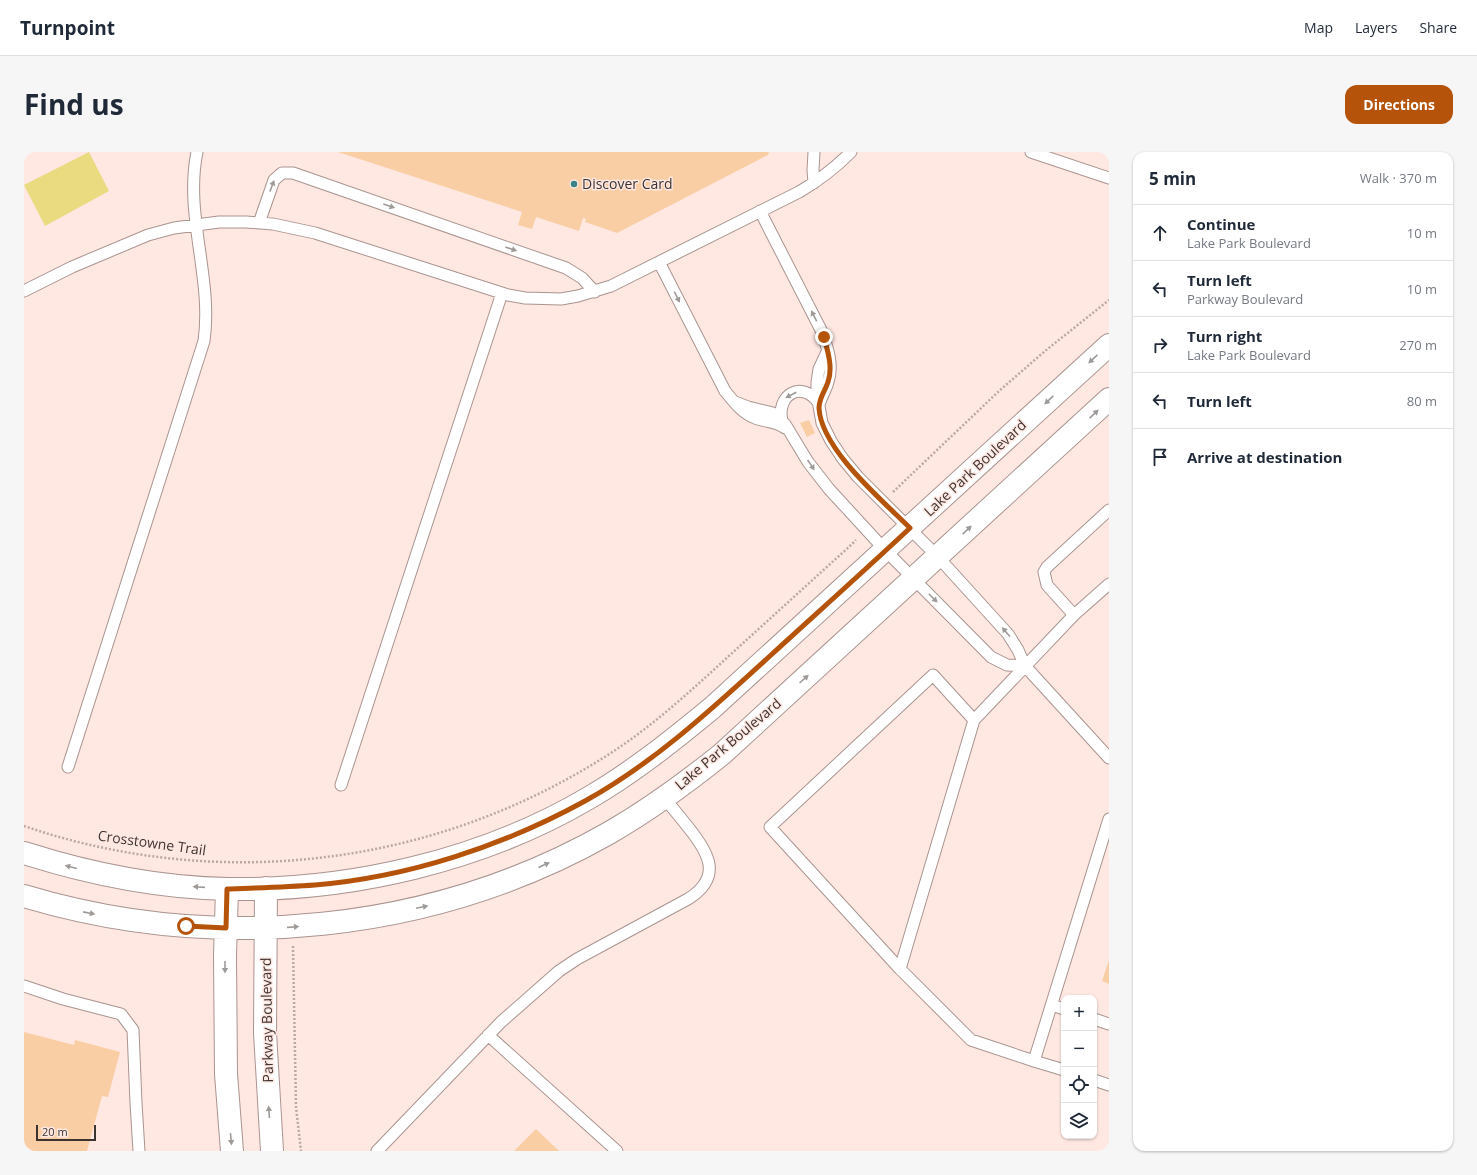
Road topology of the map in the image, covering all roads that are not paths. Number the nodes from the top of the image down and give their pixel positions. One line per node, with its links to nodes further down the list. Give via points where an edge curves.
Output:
1 (197, 152): 9 (lane, via 193,185)
2 (814, 152): 6 (lane)
3 (851, 152): 6 (lane, via 840,164)
4 (1031, 152): 5 (lane)
5 (1109, 178)
6 (814, 183): 7 (lane)
7 (760, 211): 10 (lane); 17 (lane, one-way to 7, via 830,374 830,363 821,330)
8 (259, 223): 9 (lane); 12 (lane, one-way to 12, via 274,180 282,173 293,173 566,268 582,278); 13 (lane, via 315,233)
9 (197, 224): 11 (lane, via 148,235); 30 (lane, via 206,303 204,341)
10 (659, 262): 12 (lane); 16 (lane, one-way to 16, via 718,379)
11 (24, 290)
12 (595, 292): 13 (lane, via 543,300)
13 (502, 293): 31 (lane)
14 (1109, 344): 21 (street, Lake Park Boulevard, one-way to 21)
15 (1109, 399): 23 (street, Lake Park Boulevard, one-way to 15)
16 (735, 402): 18 (lane, via 773,413); 19 (lane, via 748,415 774,422)
17 (818, 405): 18 (lane, one-way to 18, via 814,396 808,393 802,391 788,395 781,407); 21 (lane, via 826,432 843,459)
18 (782, 421): 19 (lane)
19 (790, 432): 22 (lane, one-way to 22, via 818,476)
20 (1109, 510): 26 (lane, via 1044,572 1047,585)
21 (910, 528): 22 (street, Lake Park Boulevard); 23 (lane)
22 (886, 550): 24 (lane); 35 (street, Lake Park Boulevard, via 681,734 651,758 586,800 515,834 430,863 345,881)
23 (938, 556): 24 (street, Lake Park Boulevard); 27 (lane, one-way to 23, via 1008,634)
24 (914, 579): 27 (lane, one-way to 27, via 991,657 1007,665); 32 (street, Lake Park Boulevard, one-way to 24, via 722,754)
25 (1109, 584): 26 (lane)
26 (1074, 615): 27 (lane)
27 (1025, 666): 28 (lane); 29 (lane)
28 (974, 720): 40 (lane); 40 (lane, via 933,676 770,827)
29 (1109, 758)
30 (68, 768)
31 (341, 785)
32 (664, 798): 39 (street, Lake Park Boulevard, one-way to 32, via 342,922 379,916 469,894 541,867 577,850); 46 (lane, via 700,842 707,855 709,873 702,888 688,899 568,964 500,1022)
33 (1109, 819): 42 (lane)
34 (24, 853): 36 (street, Lake Park Boulevard, one-way to 34, via 109,876)
35 (266, 888): 36 (street, Lake Park Boulevard); 39 (street, Parkway Boulevard)
36 (227, 889): 38 (street)
37 (24, 896): 38 (street, Lake Park Boulevard, one-way to 38, via 115,918)
38 (226, 928): 39 (street, Lake Park Boulevard); 52 (street, one-way to 52, via 226,1074)
39 (266, 928): 53 (street, Parkway Boulevard, one-way to 39, via 266,1033)
40 (900, 969): 47 (lane, via 971,1040)
41 (24, 986): 51 (lane, via 121,1014 133,1030)
42 (1052, 1005): 43 (lane); 47 (lane)
43 (1061, 1008)
44 (1097, 1020): 45 (lane)
45 (1109, 1024)
46 (488, 1036): 54 (lane); 55 (lane)
47 (1034, 1061): 48 (lane)
48 (1061, 1069)
49 (1097, 1081): 50 (lane)
50 (1109, 1085)
51 (139, 1151)
52 (232, 1151)
53 (272, 1151)
54 (377, 1151)
55 (617, 1151)

